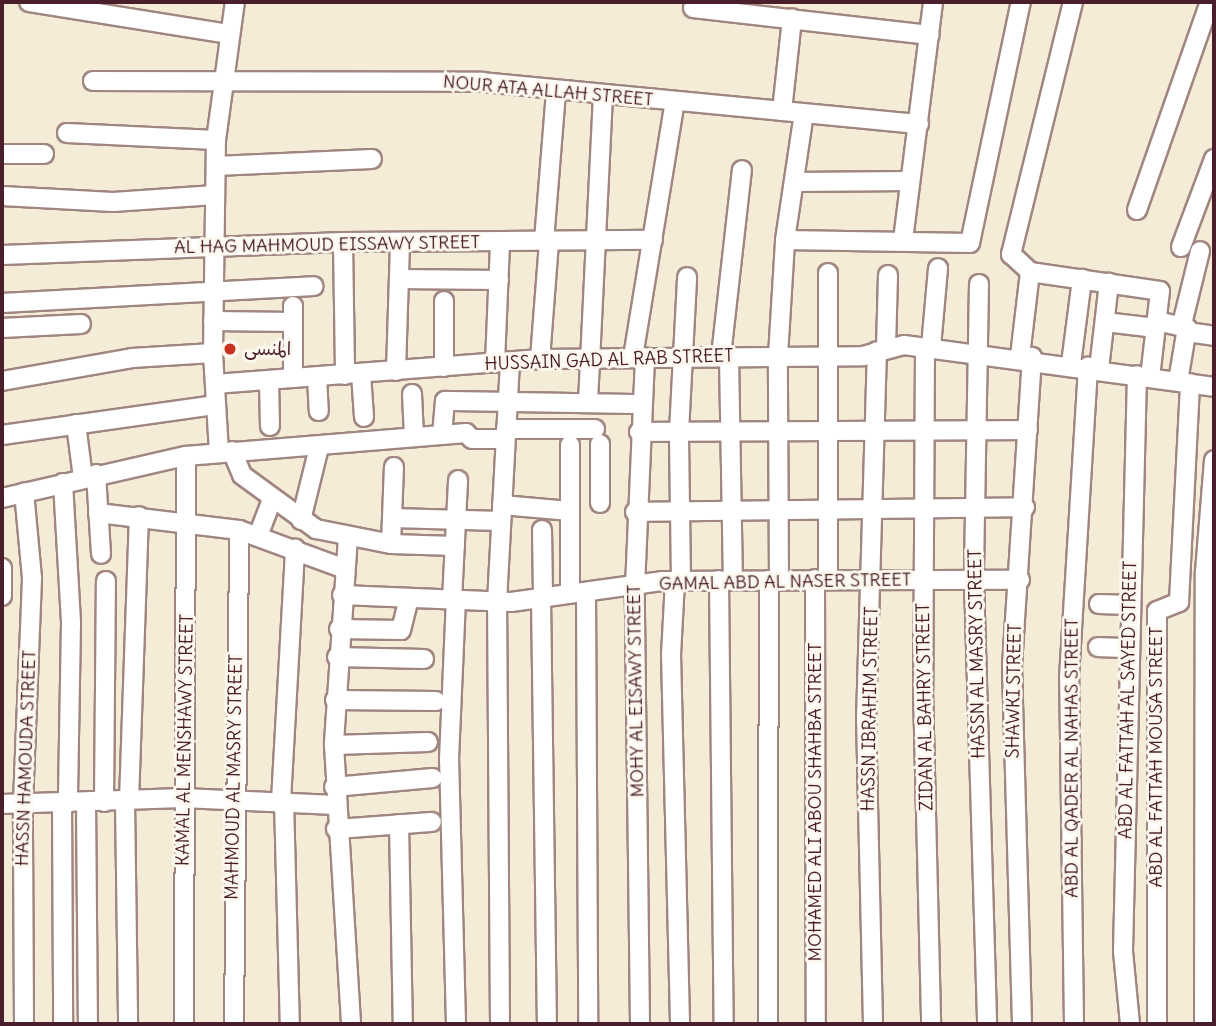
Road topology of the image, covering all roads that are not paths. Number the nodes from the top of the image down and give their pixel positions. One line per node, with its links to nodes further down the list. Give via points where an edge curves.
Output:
1 (29, 2): 9 (street)
2 (235, 2): 9 (street)
3 (933, 2): 10 (street)
4 (1021, 2): 34 (street, via 975,237 966,244)
5 (1073, 2): 44 (street, via 1011,254)
6 (1210, 2): 31 (street)
7 (694, 8): 8 (street)
8 (792, 19): 10 (street); 16 (street)
9 (228, 34): 12 (street)
10 (929, 35): 18 (street)
11 (93, 81): 12 (street, NOUR ATA ALLAH STREET)
12 (221, 83): 13 (street, NOUR ATA ALLAH STREET, via 449,82); 20 (street)
13 (556, 91): 14 (street, NOUR ATA ALLAH STREET); 39 (street)
14 (603, 95): 15 (street, NOUR ATA ALLAH STREET); 35 (street)
15 (675, 102): 16 (street, NOUR ATA ALLAH STREET); 32 (street, MOHY AL EISAWY STREET)
16 (782, 111): 17 (street, NOUR ATA ALLAH STREET)
17 (804, 113): 18 (street, NOUR ATA ALLAH STREET); 27 (street)
18 (919, 124): 28 (street)
19 (67, 133): 20 (street)
20 (216, 140): 25 (street)
21 (2, 154): 22 (street)
22 (44, 154)
23 (372, 159): 25 (street)
24 (1214, 159): 41 (street, via 1174,246)
25 (216, 166): 29 (street)
26 (742, 170): 69 (street)
27 (794, 181): 28 (street); 33 (street)
28 (910, 181): 34 (street)
29 (215, 195): 30 (street, via 113,202); 40 (street)
30 (2, 196)
31 (1137, 210)
32 (653, 240): 35 (street, AL HAG MAHMOUD EISSAWY STREET); 71 (street, MOHY AL EISAWY STREET)
33 (785, 240): 34 (street); 70 (street)
34 (903, 240)
35 (594, 241): 39 (street, AL HAG MAHMOUD EISSAWY STREET); 74 (street)
36 (343, 242): 37 (street, AL HAG MAHMOUD EISSAWY STREET); 40 (street, AL HAG MAHMOUD EISSAWY STREET); 80 (street)
37 (400, 242): 38 (street, AL HAG MAHMOUD EISSAWY STREET); 48 (street)
38 (500, 242): 39 (street, AL HAG MAHMOUD EISSAWY STREET); 50 (street)
39 (547, 242): 75 (street)
40 (215, 246): 42 (street, AL HAG MAHMOUD EISSAWY STREET); 54 (street)
41 (1207, 252): 62 (street)
42 (2, 255)
43 (938, 268): 64 (street, ZIDAN AL BAHRY STREET)
44 (1030, 272): 49 (street); 73 (street, SHAWKI STREET)
45 (828, 273): 68 (street, MOHAMED ALI ABOU SHAHBA STREET)
46 (888, 275): 65 (street, HASSN IBRAHIM STREET)
47 (687, 277): 72 (street)
48 (399, 279): 50 (street); 79 (street)
49 (1083, 279): 51 (street); 77 (street, ABD AL QADER AL NAHAS STREET)
50 (499, 280): 76 (street)
51 (1109, 283): 58 (street); 60 (street, ABD AL FATTAH AL SAYED STREET, via 1160,290)
52 (979, 284): 66 (street, HASSN AL MASRY STREET)
53 (314, 286): 54 (street)
54 (214, 292): 56 (street); 57 (street)
55 (444, 301): 78 (street)
56 (2, 303)
57 (214, 321): 67 (street); 83 (street, via 293,314)
58 (1105, 322): 60 (street); 77 (street)
59 (81, 324): 61 (street)
60 (1157, 325): 62 (street); 81 (street, ABD AL FATTAH AL SAYED STREET)
61 (2, 328)
62 (1185, 328): 63 (street); 86 (street)
63 (1213, 334)
64 (928, 347): 65 (street, HUSSAIN GAD AL RAB STREET); 66 (street, HUSSAIN GAD AL RAB STREET); 101 (street, ZIDAN AL BAHRY STREET)
65 (882, 349): 68 (street, HUSSAIN GAD AL RAB STREET); 100 (street, HASSN IBRAHIM STREET)
66 (978, 352): 73 (street, HUSSAIN GAD AL RAB STREET); 102 (street, HASSN AL MASRY STREET)
67 (213, 353): 85 (street, via 132,358); 87 (street)
68 (828, 355): 70 (street, HUSSAIN GAD AL RAB STREET); 99 (street, MOHAMED ALI ABOU SHAHBA STREET)
69 (725, 356): 70 (street, HUSSAIN GAD AL RAB STREET); 72 (street, HUSSAIN GAD AL RAB STREET); 105 (street)
70 (778, 356): 106 (street)
71 (639, 357): 72 (street, HUSSAIN GAD AL RAB STREET); 74 (street, HUSSAIN GAD AL RAB STREET); 92 (street, MOHY AL EISAWY STREET)
72 (682, 357): 104 (street)
73 (1026, 357): 77 (street, HUSSAIN GAD AL RAB STREET); 98 (street, SHAWKI STREET)
74 (590, 358): 75 (street, HUSSAIN GAD AL RAB STREET); 91 (street)
75 (540, 359): 76 (street, HUSSAIN GAD AL RAB STREET)
76 (502, 362): 78 (street, HUSSAIN GAD AL RAB STREET); 90 (street)
77 (1086, 367): 81 (street, HUSSAIN GAD AL RAB STREET); 217 (street, ABD AL QADER AL NAHAS STREET, via 1069,678)
78 (444, 368): 79 (street, HUSSAIN GAD AL RAB STREET)
79 (396, 371): 80 (street, HUSSAIN GAD AL RAB STREET)
80 (353, 374): 82 (street, HUSSAIN GAD AL RAB STREET); 95 (street)
81 (1143, 376): 86 (street, HUSSAIN GAD AL RAB STREET); 172 (street, ABD AL FATTAH AL SAYED STREET)
82 (317, 377): 83 (street, HUSSAIN GAD AL RAB STREET); 94 (street)
83 (293, 378): 84 (street, HUSSAIN GAD AL RAB STREET)
84 (269, 380): 87 (street, HUSSAIN GAD AL RAB STREET); 97 (street)
85 (2, 382)
86 (1184, 382): 88 (street, HUSSAIN GAD AL RAB STREET); 219 (street, ABD AL FATTAH MOUSA STREET, via 1179,602 1157,611)
87 (215, 384): 93 (street)
88 (1214, 387)
89 (412, 394): 110 (street)
90 (508, 399): 91 (street); 107 (street); 109 (street, via 444,401)
91 (588, 402): 92 (street)
92 (641, 404): 103 (street, MOHY AL EISAWY STREET)
93 (216, 405): 96 (street); 113 (street)
94 (319, 411)
95 (364, 416)
96 (76, 424): 108 (street); 117 (street)
97 (270, 426)
98 (1028, 430): 102 (street); 129 (street, SHAWKI STREET)
99 (828, 431): 100 (street); 106 (street); 130 (street, MOHAMED ALI ABOU SHAHBA STREET)
100 (877, 431): 101 (street); 126 (street, HASSN IBRAHIM STREET)
101 (925, 431): 102 (street); 127 (street, ZIDAN AL BAHRY STREET)
102 (976, 431): 128 (street, HASSN AL MASRY STREET)
103 (639, 432): 104 (street); 135 (street, MOHY AL EISAWY STREET)
104 (678, 432): 105 (street); 134 (street)
105 (729, 432): 106 (street); 132 (street)
106 (778, 432): 131 (street)
107 (506, 434): 109 (street); 120 (street, via 598,437); 137 (street)
108 (2, 435)
109 (442, 435): 110 (street)
110 (414, 437): 112 (street)
111 (570, 444): 119 (street)
112 (318, 447): 113 (street); 140 (street)
113 (226, 451): 114 (street); 124 (street, via 242,475)
114 (186, 456): 117 (street); 142 (street, KAMAL AL MENSHAWY STREET)
115 (394, 467): 139 (street)
116 (1214, 468): 150 (street)
117 (90, 476): 121 (street); 136 (street)
118 (458, 480): 141 (street)
119 (571, 480): 120 (street); 133 (street)
120 (600, 480): 125 (street)
121 (63, 483): 122 (street); 190 (street, via 71,623)
122 (24, 492): 123 (street); 189 (street, HASSN HAMOUDA STREET, via 32,578)
123 (2, 498)
124 (272, 500): 140 (street); 145 (street)
125 (600, 503)
126 (876, 507): 127 (street); 130 (street); 155 (street, HASSN IBRAHIM STREET)
127 (924, 507): 128 (street); 158 (street, ZIDAN AL BAHRY STREET)
128 (975, 507): 129 (street); 162 (street, HASSN AL MASRY STREET)
129 (1025, 507): 159 (street, SHAWKI STREET)
130 (828, 508): 131 (street); 154 (street, MOHAMED ALI ABOU SHAHBA STREET)
131 (779, 509): 132 (street); 157 (street)
132 (728, 510): 134 (street); 156 (street)
133 (570, 511): 137 (street); 164 (street)
134 (680, 511): 135 (street); 161 (street)
135 (635, 512): 163 (street, MOHY AL EISAWY STREET)
136 (98, 513): 138 (street); 151 (street)
137 (502, 513): 141 (street); 170 (street)
138 (139, 516): 142 (street); 186 (street)
139 (392, 518): 141 (street); 147 (street)
140 (302, 520): 146 (street)
141 (456, 520): 148 (street)
142 (188, 521): 143 (street); 184 (street, KAMAL AL MENSHAWY STREET)
143 (239, 530): 145 (street); 185 (street, MAHMOUD AL MASRY STREET)
144 (542, 530): 167 (street)
145 (258, 536): 149 (street)
146 (348, 537): 147 (street); 153 (street)
147 (391, 544): 148 (street)
148 (455, 546): 169 (street)
149 (295, 548): 153 (street); 187 (street)
150 (1210, 553): 220 (street)
151 (101, 554)
152 (2, 568): 166 (street)
153 (345, 569): 165 (street)
154 (822, 579): 155 (street, GAMAL ABD AL NASER STREET); 157 (street, GAMAL ABD AL NASER STREET); 212 (street, MOHAMED ALI ABOU SHAHBA STREET)
155 (872, 579): 158 (street, GAMAL ABD AL NASER STREET); 213 (street, HASSN IBRAHIM STREET, via 866,720)
156 (726, 580): 157 (street, GAMAL ABD AL NASER STREET); 161 (street, GAMAL ABD AL NASER STREET); 210 (street)
157 (774, 580): 211 (street, via 764,663)
158 (924, 580): 162 (street, GAMAL ABD AL NASER STREET); 214 (street, ZIDAN AL BAHRY STREET)
159 (1020, 580): 162 (street, GAMAL ABD AL NASER STREET); 216 (street, SHAWKI STREET, via 1012,666)
160 (106, 581): 188 (street)
161 (678, 581): 163 (street, GAMAL ABD AL NASER STREET); 209 (street, via 671,654)
162 (974, 581): 215 (street, HASSN AL MASRY STREET)
163 (635, 587): 164 (street, GAMAL ABD AL NASER STREET); 208 (street, MOHY AL EISAWY STREET)
164 (578, 593): 167 (street, GAMAL ABD AL NASER STREET); 207 (street)
165 (342, 595): 168 (street, GAMAL ABD AL NASER STREET); 173 (street)
166 (2, 596)
167 (542, 597): 170 (street, GAMAL ABD AL NASER STREET); 206 (street)
168 (409, 598): 169 (street, GAMAL ABD AL NASER STREET); 173 (street, via 401,630)
169 (454, 600): 170 (street, GAMAL ABD AL NASER STREET); 204 (street, via 449,759)
170 (497, 602): 205 (street)
171 (1099, 604): 172 (street)
172 (1130, 605): 175 (street, ABD AL FATTAH AL SAYED STREET)
173 (339, 629): 176 (street)
174 (1098, 647): 175 (street)
175 (1129, 648): 218 (street, ABD AL FATTAH AL SAYED STREET, via 1123,951)
176 (337, 657): 177 (street); 178 (street)
177 (424, 659)
178 (335, 700): 179 (street); 181 (street)
179 (436, 701)
180 (428, 742): 181 (street)
181 (334, 745): 183 (street)
182 (433, 778): 183 (street)
183 (335, 796): 187 (street); 194 (street)
184 (183, 798): 185 (street); 186 (street); 199 (street, KAMAL AL MENSHAWY STREET)
185 (232, 799): 187 (street); 200 (street, MAHMOUD AL MASRY STREET)
186 (127, 801): 188 (street); 198 (street)
187 (283, 801): 201 (street)
188 (95, 802): 190 (street); 197 (street)
189 (23, 803): 190 (street); 191 (street); 195 (street, HASSN HAMOUDA STREET)
190 (65, 803): 196 (street)
191 (2, 804)
192 (432, 822): 193 (street)
193 (399, 824): 194 (street); 203 (street)
194 (336, 829): 202 (street)
195 (24, 1024)
196 (63, 1024)
197 (88, 1024)
198 (128, 1024)
199 (184, 1024)
200 (234, 1024)
201 (290, 1024)
202 (351, 1024)
203 (403, 1024)
204 (456, 1024)
205 (500, 1024)
206 (547, 1024)
207 (588, 1024)
208 (640, 1024)
209 (680, 1024)
210 (724, 1024)
211 (768, 1024)
212 (816, 1024)
213 (873, 1024)
214 (931, 1024)
215 (987, 1024)
216 (1021, 1024)
217 (1074, 1024)
218 (1130, 1024)
219 (1157, 1024)
220 (1204, 1024)

